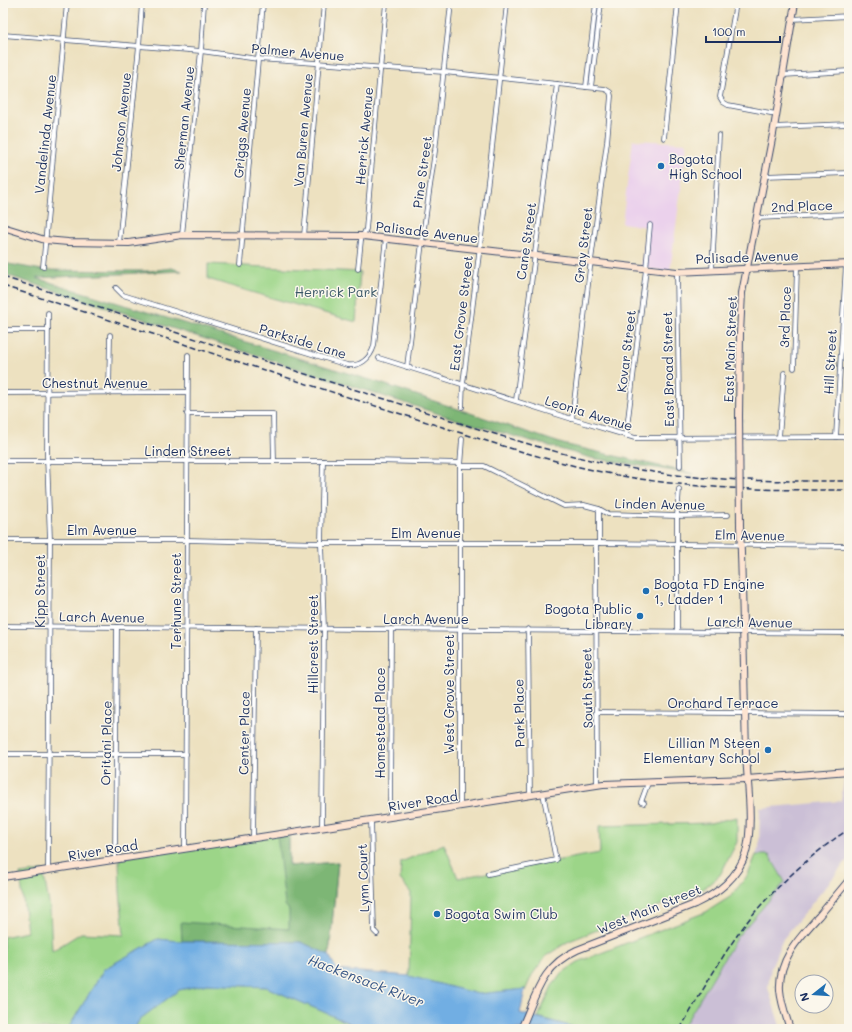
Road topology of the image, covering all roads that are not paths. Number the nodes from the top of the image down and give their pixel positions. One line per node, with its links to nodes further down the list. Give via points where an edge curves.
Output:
1 (67, 3): 17 (street, Vandelinda Avenue)
2 (142, 3): 18 (street, Johnson Avenue)
3 (204, 3): 19 (street, Sherman Avenue)
4 (263, 3): 20 (street, Griggs Avenue)
5 (324, 3): 21 (street, Van Buren Avenue)
6 (386, 3): 22 (street, Herrick Avenue)
7 (451, 3): 24 (street, Pine Street)
8 (507, 3): 26 (street, East Grove Street)
9 (596, 3): 28 (street)
10 (601, 3): 29 (street)
11 (678, 3): 34 (street)
12 (736, 3): 30 (street, via 720,97 728,105)
13 (795, 3): 15 (main road, East Main Street)
14 (849, 16): 15 (street)
15 (792, 19): 25 (main road, East Main Street)
16 (3, 35): 17 (street, Palmer Avenue)
17 (64, 40): 18 (street, Palmer Avenue); 46 (street, Vandelinda Avenue)
18 (139, 46): 19 (street, Palmer Avenue); 48 (street, Johnson Avenue)
19 (201, 51): 20 (street, Palmer Avenue); 41 (street, Sherman Avenue)
20 (258, 59): 21 (street, Palmer Avenue); 42 (street, Griggs Avenue)
21 (319, 64): 22 (street, Palmer Avenue); 43 (street, Van Buren Avenue)
22 (380, 68): 24 (street, Palmer Avenue); 44 (street, Herrick Avenue, via 366,229)
23 (849, 71): 25 (street)
24 (444, 72): 26 (street, Palmer Avenue); 47 (street, Pine Street)
25 (783, 75): 30 (main road, East Main Street)
26 (499, 78): 27 (street, Palmer Avenue); 49 (street, East Grove Street)
27 (556, 84): 28 (street, Palmer Avenue); 50 (street, Cane Street)
28 (586, 87): 29 (street, Palmer Avenue)
29 (591, 87): 51 (street, Gray Street, via 605,89 611,96)
30 (776, 114): 32 (main road, East Main Street)
31 (849, 124): 32 (street)
32 (774, 127): 36 (main road, East Main Street)
33 (719, 135): 59 (street)
34 (664, 138)
35 (849, 173): 36 (street)
36 (764, 176): 38 (main road, East Main Street)
37 (849, 214): 38 (street, 2nd Place)
38 (756, 218): 57 (main road, East Main Street)
39 (650, 225): 56 (street, Kovar Street)
40 (3, 228): 46 (main road, Palisade Avenue)
41 (182, 235): 42 (main road, Palisade Avenue); 48 (main road, Palisade Avenue)
42 (243, 236): 43 (main road, Palisade Avenue); 53 (street, Griggs Avenue)
43 (304, 236): 44 (main road, Palisade Avenue)
44 (363, 236): 45 (main road, Palisade Avenue); 58 (street, Herrick Avenue)
45 (386, 238): 47 (main road, Palisade Avenue); 61 (street, Parkside Lane, via 374,346 367,359 353,366 123,295)
46 (45, 240): 48 (main road, Palisade Avenue); 54 (street, Vandelinda Avenue)
47 (422, 242): 49 (main road, Palisade Avenue); 68 (street, Pine Street)
48 (119, 243)
49 (479, 249): 50 (main road, Palisade Avenue); 71 (street, East Grove Street)
50 (534, 256): 51 (main road, Palisade Avenue); 76 (street, Cane Street)
51 (591, 262): 56 (main road, Palisade Avenue); 79 (street, Gray Street)
52 (847, 264): 55 (main road, Palisade Avenue); 82 (street, Hill Street)
53 (240, 265)
54 (43, 267)
55 (797, 267): 57 (main road, Palisade Avenue); 69 (street, 3rd Place)
56 (646, 268): 60 (main road, Palisade Avenue); 80 (street, Kovar Street)
57 (747, 268): 59 (main road, Palisade Avenue); 98 (main road, East Main Street, bridge, via 741,311)
58 (358, 269)
59 (712, 270): 60 (main road, Palisade Avenue)
60 (677, 272): 84 (street, East Broad Street)
61 (116, 288)
62 (48, 313): 64 (street, Kipp Street)
63 (3, 330): 64 (street)
64 (48, 330): 75 (street, Kipp Street)
65 (110, 334): 74 (street)
66 (188, 355): 72 (street, Terhune Street)
67 (379, 358): 68 (street, Leonia Avenue)
68 (407, 367): 71 (street, Leonia Avenue)
69 (794, 368)
70 (784, 373): 81 (street)
71 (463, 384): 76 (street, Leonia Avenue); 77 (street, East Grove Street)
72 (188, 392): 74 (street, Chestnut Avenue); 78 (street, Terhune Street)
73 (3, 393): 75 (street, Chestnut Avenue)
74 (109, 393): 75 (street, Chestnut Avenue)
75 (48, 394): 91 (street, Kipp Street)
76 (516, 400): 79 (street, Leonia Avenue)
77 (462, 407)
78 (187, 414): 87 (street, Terhune Street); 88 (street, via 273,414)
79 (572, 419): 80 (street, Leonia Avenue)
80 (626, 436): 84 (street, Leonia Avenue)
81 (779, 437): 82 (street, Leonia Avenue); 84 (street, Leonia Avenue)
82 (836, 437): 83 (street, Leonia Avenue)
83 (849, 437)
84 (679, 438): 93 (street, East Broad Street)
85 (462, 439): 92 (street, West Grove Street)
86 (3, 461): 91 (street, Linden Street)
87 (187, 461): 88 (street, Linden Street); 91 (street, Linden Street); 101 (street, Terhune Street)
88 (274, 461): 89 (street, Linden Street)
89 (323, 461): 90 (street, Linden Street); 102 (street, Hillcrest Street)
90 (373, 461): 92 (street, Linden Avenue)
91 (48, 462): 100 (street, Kipp Street)
92 (460, 465): 95 (street, Linden Avenue, via 484,466 564,506 584,505); 103 (street, West Grove Street)
93 (680, 466)
94 (679, 489): 97 (street)
95 (599, 509): 97 (street, Linden Avenue, via 608,514); 104 (street, South Street)
96 (728, 515): 97 (street, Linden Avenue)
97 (677, 516): 105 (street)
98 (740, 525): 106 (main road, West Main Street)
99 (3, 540): 100 (street, Elm Avenue)
100 (50, 540): 101 (street, Elm Avenue); 109 (street, Kipp Street)
101 (187, 540): 102 (street, Elm Avenue); 111 (street, Terhune Street)
102 (321, 543): 103 (street, Elm Avenue); 113 (street, Hillcrest Street)
103 (460, 543): 104 (street, Elm Avenue); 115 (street, West Grove Street)
104 (597, 543): 105 (street, Elm Avenue); 117 (street, South Street)
105 (678, 545): 106 (street, Elm Avenue); 118 (street)
106 (741, 545): 107 (street, Elm Avenue); 119 (main road, West Main Street)
107 (849, 546)
108 (3, 626): 109 (street, Larch Avenue)
109 (50, 626): 110 (street, Larch Avenue); 124 (street, Kipp Street)
110 (117, 627): 111 (street, Larch Avenue); 125 (street, Oritani Place)
111 (186, 628): 112 (street, Larch Avenue); 127 (street, Terhune Street)
112 (256, 628): 113 (street, Larch Avenue); 139 (street, Center Place)
113 (324, 629): 114 (street, Larch Avenue); 138 (street, Hillcrest Street)
114 (390, 629): 115 (street, Larch Avenue); 136 (street, Homestead Place)
115 (459, 629): 116 (street, Larch Avenue); 135 (street, West Grove Street)
116 (528, 630): 117 (street, Larch Avenue); 133 (street, Park Place)
117 (596, 630): 118 (street, Larch Avenue); 121 (street, South Street)
118 (677, 631): 119 (street, Larch Avenue)
119 (743, 631): 120 (street, Larch Avenue); 122 (main road, West Main Street)
120 (849, 633)
121 (598, 712): 122 (street, Orchard Terrace); 131 (street, South Street)
122 (745, 714): 123 (street, Orchard Terrace); 129 (main road, West Main Street)
123 (849, 714)
124 (49, 753): 125 (street); 126 (street); 142 (street, Kipp Street)
125 (116, 753): 127 (street); 141 (street, Oritani Place)
126 (3, 754)
127 (186, 754): 140 (street, Terhune Street)
128 (849, 771): 129 (main road, River Road)
129 (747, 780): 130 (main road, River Road); 147 (main road, West Main Street, via 750,815 746,852 731,879 716,892 695,904 577,950 561,959 543,979)
130 (648, 783): 131 (main road, River Road); 134 (street, via 641,802)
131 (597, 785): 132 (main road, River Road)
132 (543, 794): 133 (main road, River Road); 143 (street, via 556,860)
133 (530, 796): 135 (main road, River Road)
134 (644, 803)
135 (460, 806): 136 (main road, River Road)
136 (390, 817): 137 (main road, River Road)
137 (371, 820): 138 (main road, River Road); 146 (street, Lynn Court, via 374,931)
138 (322, 827): 139 (main road, River Road)
139 (253, 838): 140 (main road, River Road)
140 (185, 848): 141 (main road, River Road)
141 (115, 859): 142 (main road, River Road)
142 (48, 870): 144 (main road, River Road)
143 (488, 874)
144 (3, 877)
145 (849, 880): 148 (main road, via 797,941 785,961 780,989)
146 (377, 934)
147 (521, 1029)
148 (790, 1029)

